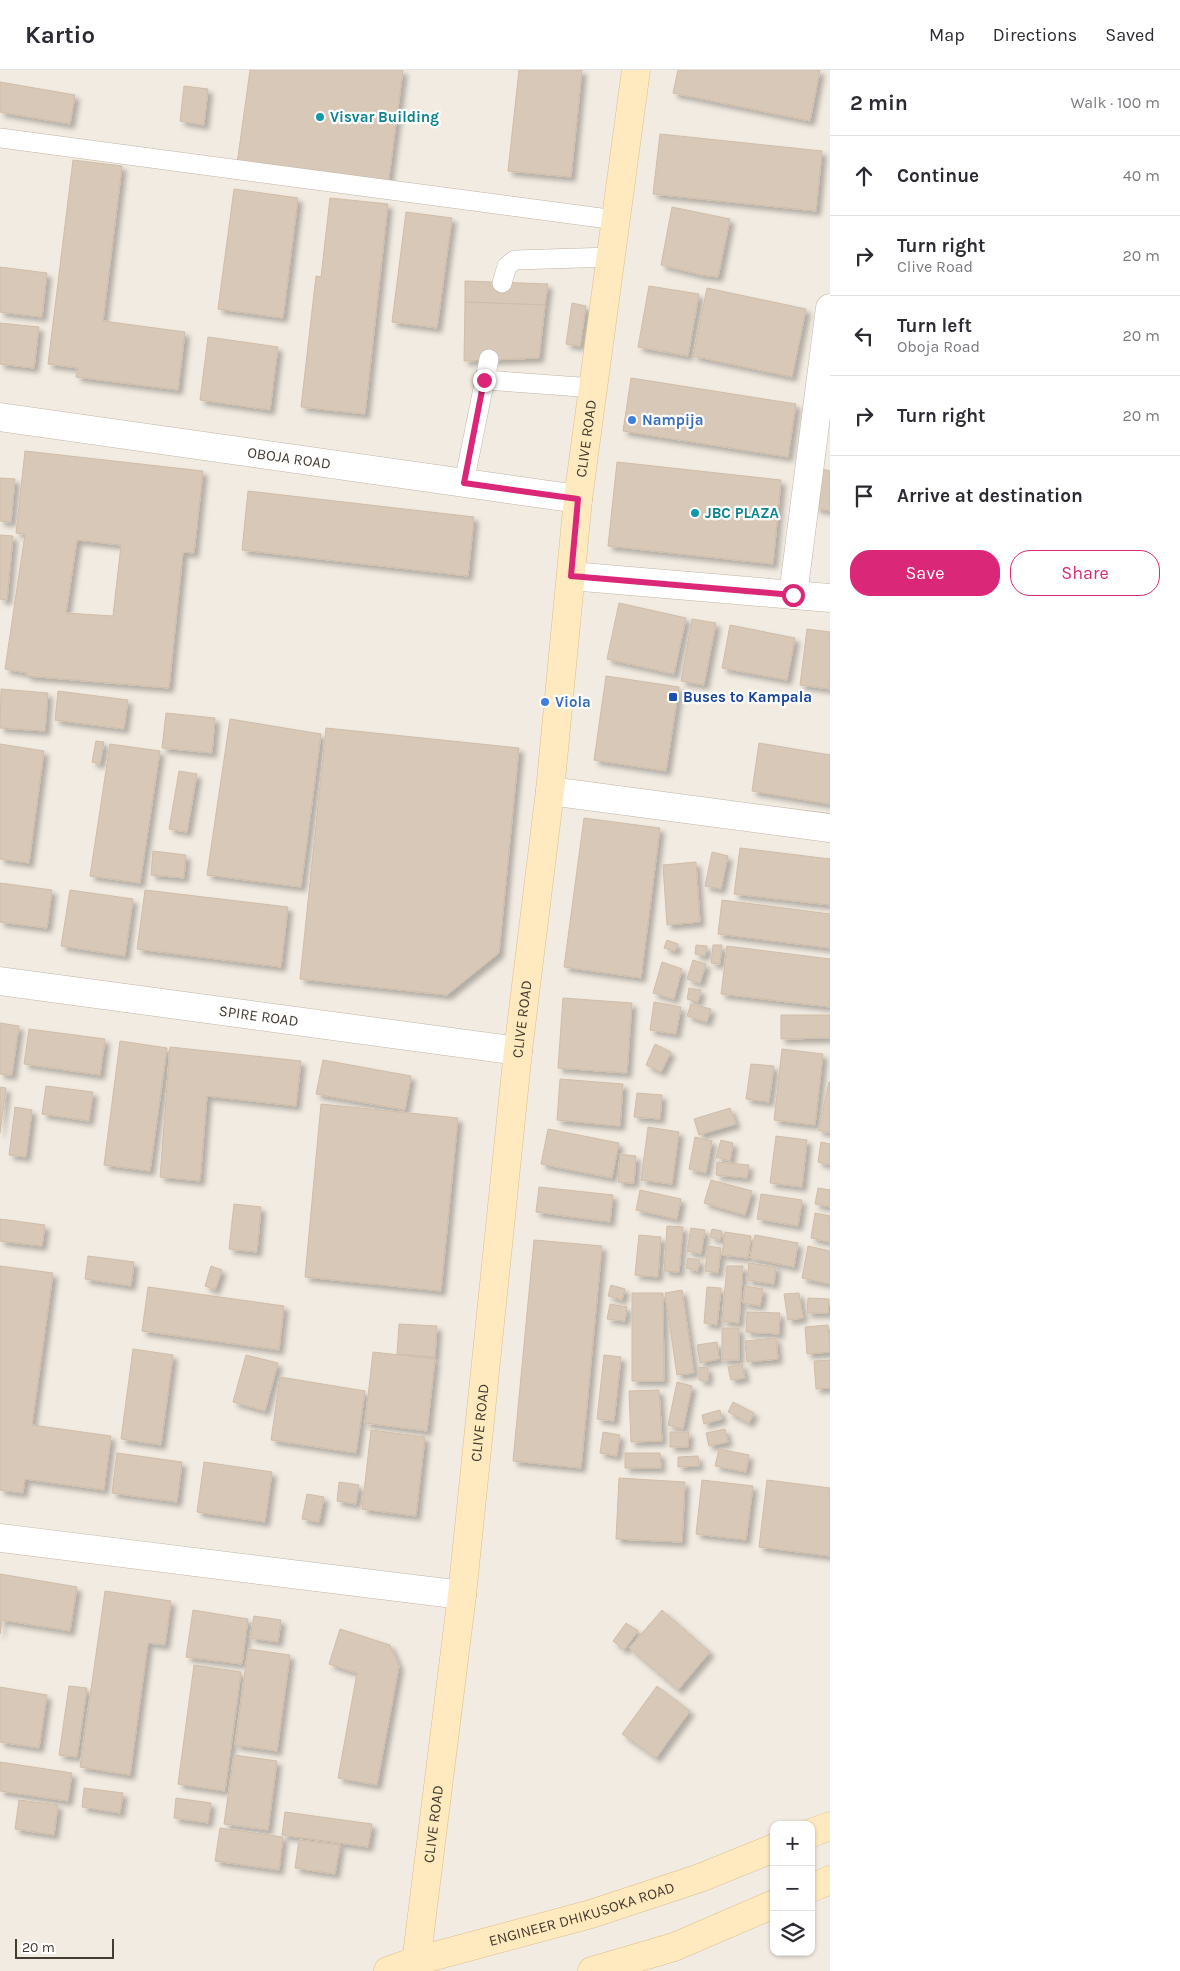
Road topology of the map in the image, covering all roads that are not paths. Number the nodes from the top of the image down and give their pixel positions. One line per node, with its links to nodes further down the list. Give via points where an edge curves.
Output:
1 (636, 70): 3 (street, CLIVE ROAD)
2 (0, 138): 3 (lane)
3 (616, 220): 4 (street, CLIVE ROAD)
4 (611, 256): 5 (lane, via 515,260 507,266); 9 (street, CLIVE ROAD)
5 (502, 283)
6 (830, 308): 14 (street)
7 (489, 360): 8 (lane)
8 (484, 380): 9 (lane); 11 (lane)
9 (594, 388): 12 (street, CLIVE ROAD)
10 (0, 417): 11 (street, OBOJA ROAD)
11 (464, 483): 12 (street, OBOJA ROAD)
12 (578, 499): 13 (street, CLIVE ROAD)
13 (571, 576): 14 (street); 16 (street, CLIVE ROAD)
14 (793, 595): 15 (street)
15 (830, 598)
16 (550, 791): 17 (street); 19 (street, CLIVE ROAD)
17 (830, 828)
18 (0, 981): 19 (street, SPIRE ROAD)
19 (518, 1051): 21 (street, CLIVE ROAD)
20 (0, 1538): 21 (street)
21 (462, 1595): 28 (street, CLIVE ROAD)
22 (830, 1826): 23 (street)
23 (815, 1832)
24 (770, 1850): 28 (street, ENGINEER DHIKUSOKA ROAD, via 700,1878 591,1914)
25 (830, 1880): 26 (street)
26 (815, 1886)
27 (770, 1906): 30 (street, via 674,1947)
28 (415, 1966): 29 (street, ENGINEER DHIKUSOKA ROAD)
29 (388, 1971)
30 (592, 1971)

